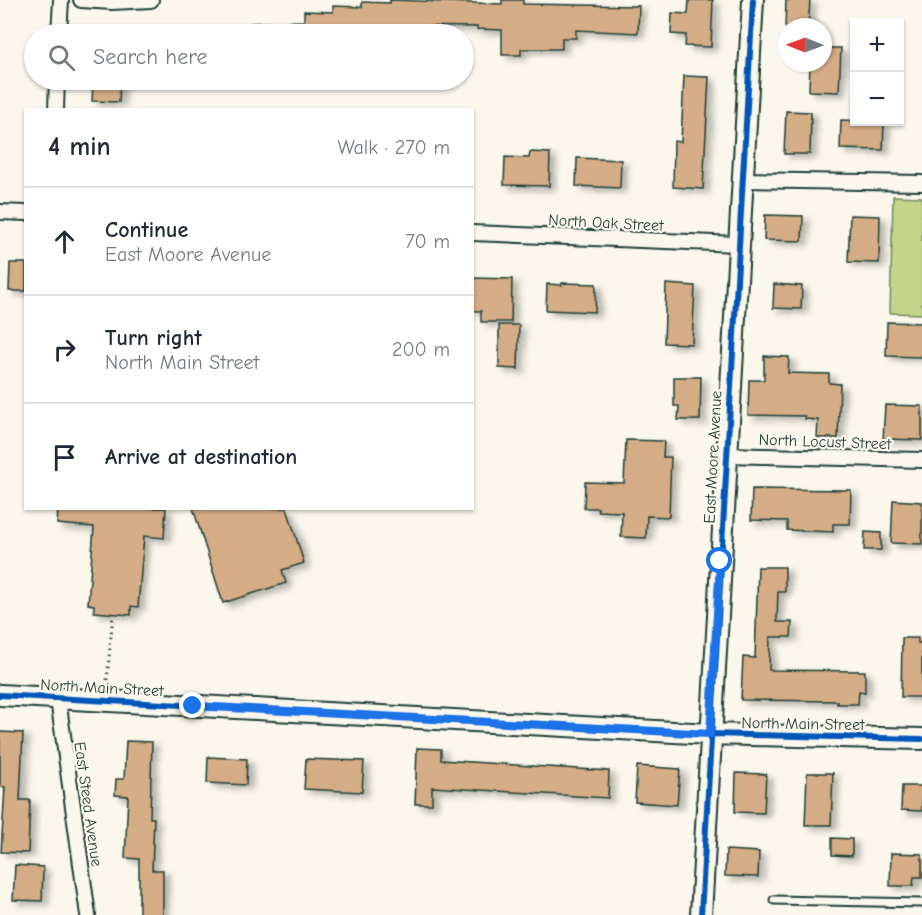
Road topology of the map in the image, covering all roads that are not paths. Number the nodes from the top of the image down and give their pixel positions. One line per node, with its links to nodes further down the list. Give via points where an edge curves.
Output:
1 (61, 0): 5 (street)
2 (81, 0): 3 (street)
3 (151, 0)
4 (753, 0): 8 (street, East Moore Avenue)
5 (60, 24)
6 (57, 90): 7 (street)
7 (56, 108)
8 (742, 180): 9 (street); 13 (street, East Moore Avenue)
9 (922, 183)
10 (0, 212): 11 (street)
11 (24, 213)
12 (474, 232): 13 (street, North Oak Street)
13 (738, 244): 14 (street, East Moore Avenue)
14 (726, 454): 15 (street, North Locust Street); 18 (street, East Moore Avenue)
15 (922, 460)
16 (0, 695): 17 (street, North Main Street)
17 (58, 699): 18 (street, North Main Street); 22 (street, East Steed Avenue)
18 (710, 734): 19 (street, North Main Street); 23 (street, East Moore Avenue)
19 (922, 739)
20 (774, 900): 21 (lane)
21 (922, 903)
22 (88, 915)
23 (701, 915)

